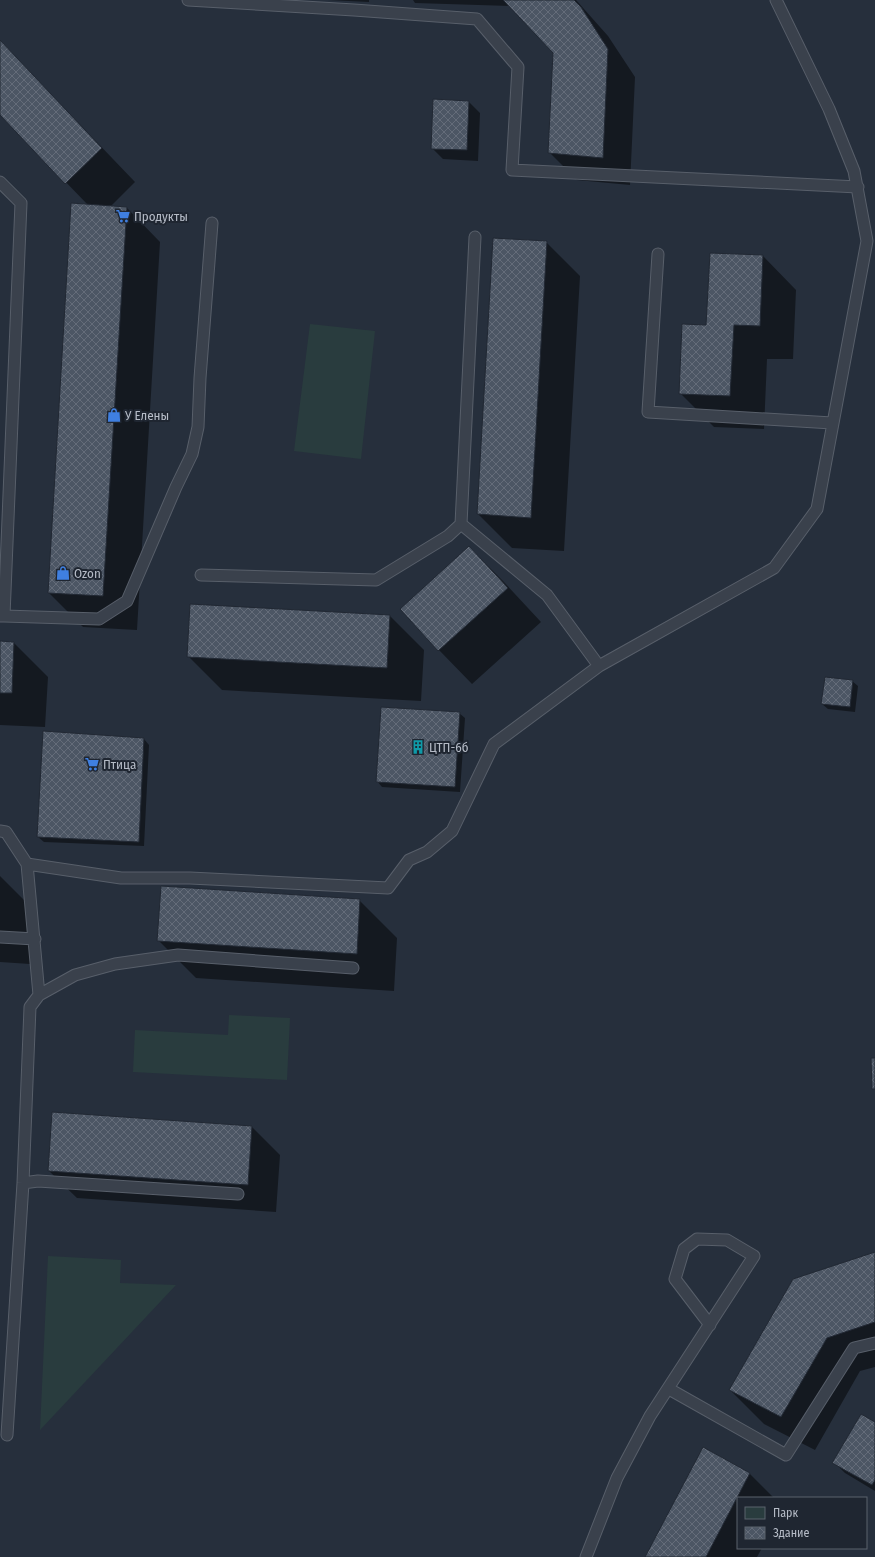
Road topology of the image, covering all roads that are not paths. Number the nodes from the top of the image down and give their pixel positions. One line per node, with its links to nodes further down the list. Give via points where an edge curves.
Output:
1 (188, 0): 3 (lane)
2 (776, 0): 5 (lane, via 829,110)
3 (355, 5): 5 (lane, via 477,19 518,67 512,170)
4 (0, 182): 12 (lane, via 21,203)
5 (858, 187): 9 (lane, via 867,241)
6 (212, 223): 12 (lane, via 195,441 192,454 127,601 100,619)
7 (475, 237): 10 (lane)
8 (658, 254): 9 (lane, via 648,412)
9 (832, 423): 13 (lane, via 816,509 774,568)
10 (461, 524): 11 (lane, via 448,536 376,580); 13 (lane, via 547,595)
11 (201, 575)
12 (2, 616)
13 (599, 666): 15 (lane, via 494,744 452,831 427,852 409,860 388,888 190,878 121,878)
14 (0, 831): 15 (lane, via 6,832)
15 (27, 864): 17 (lane)
16 (0, 937): 17 (lane)
17 (35, 939): 19 (lane)
18 (353, 968): 19 (lane, via 178,955 115,964 75,975)
19 (40, 995): 20 (lane, via 30,1007)
20 (23, 1183): 21 (lane, via 38,1181); 25 (lane)
21 (238, 1194)
22 (710, 1325): 22 (lane, via 754,1256 727,1240 697,1239 684,1249 674,1279); 24 (lane)
23 (875, 1343): 24 (lane, via 854,1348 786,1455)
24 (669, 1389): 26 (lane, via 650,1416 617,1478)
25 (7, 1434)
26 (586, 1557)

